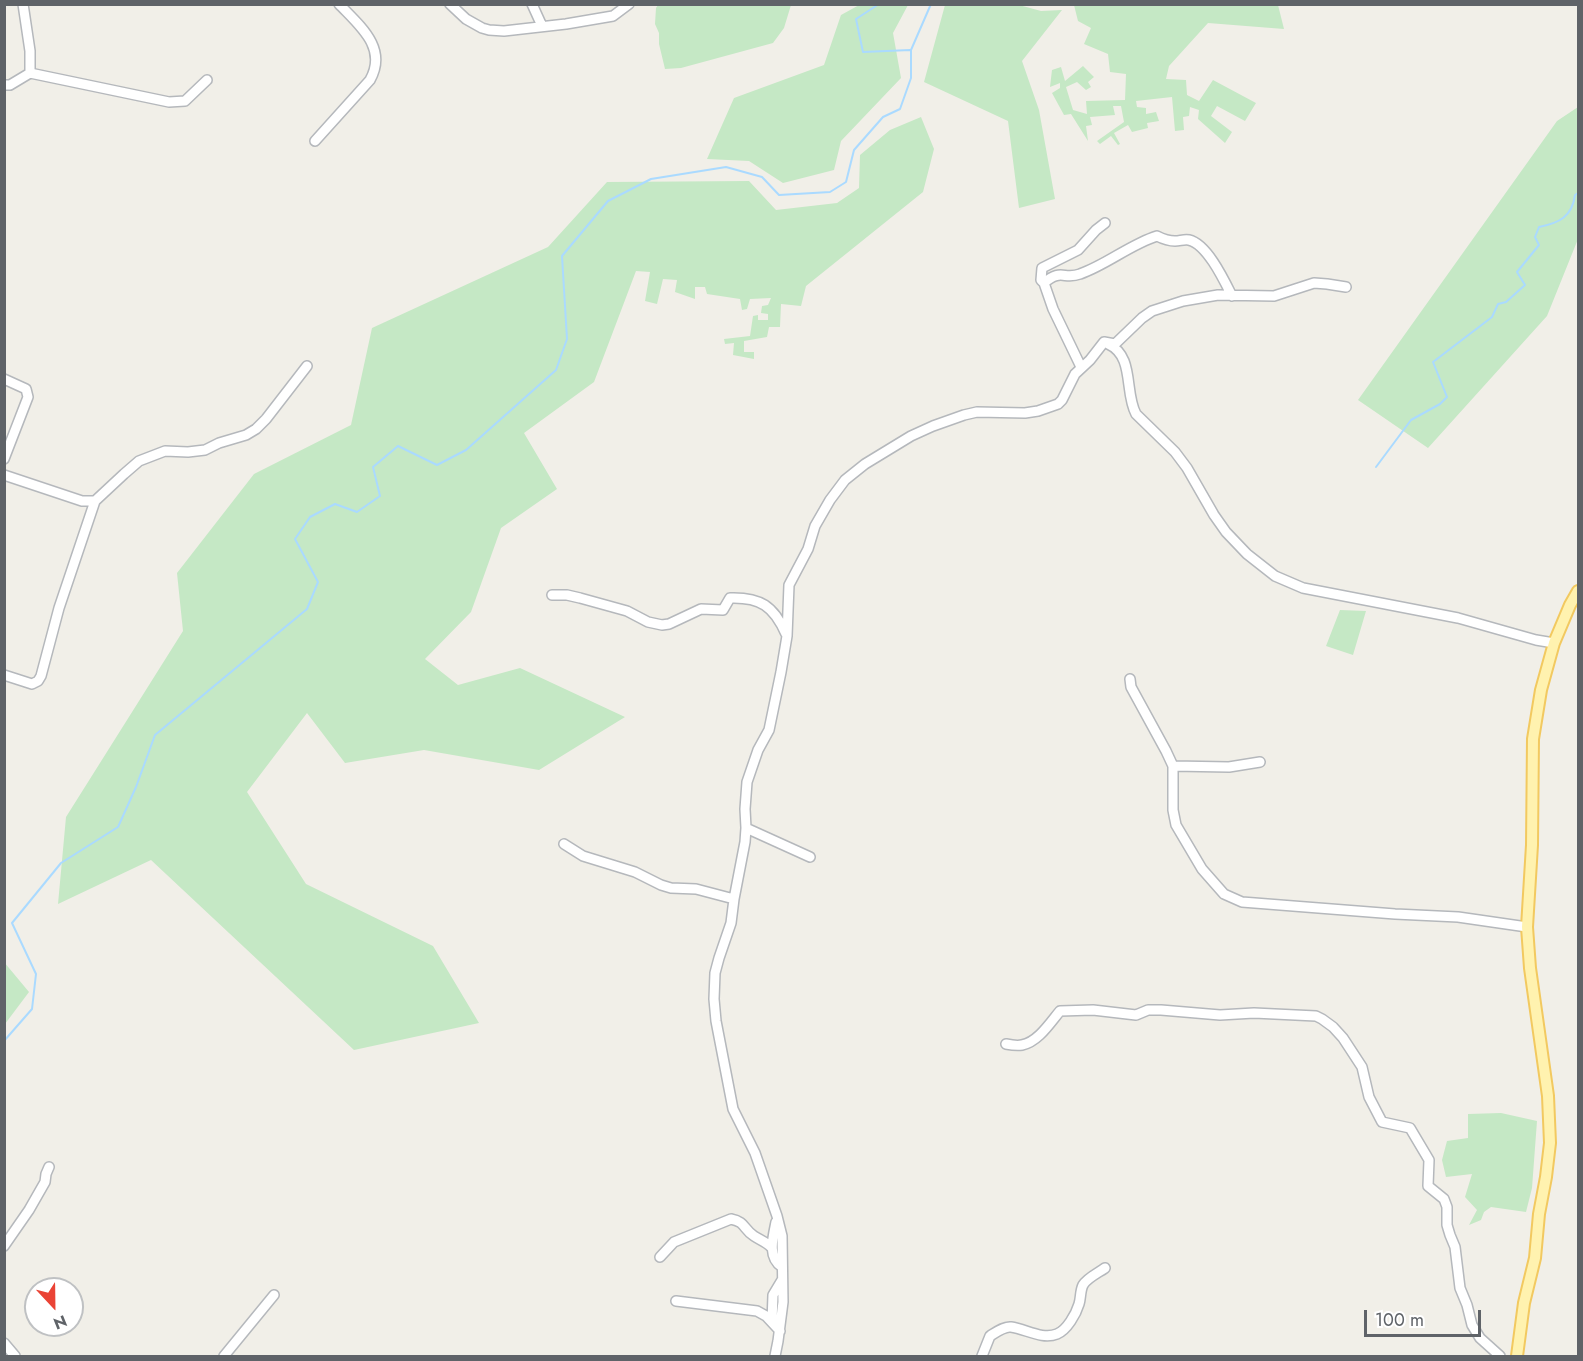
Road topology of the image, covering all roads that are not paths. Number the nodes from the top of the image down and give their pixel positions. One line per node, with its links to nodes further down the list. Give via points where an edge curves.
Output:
1 (23, 4): 7 (street)
2 (339, 4): 10 (street, via 362,28 376,50 377,61 370,80)
3 (450, 4): 6 (street, via 466,19 489,30)
4 (532, 4): 6 (street)
5 (629, 4): 6 (street, via 613,16)
6 (542, 26)
7 (30, 73): 8 (street, via 169,102 185,100); 9 (street)
8 (207, 80)
9 (7, 85)
10 (315, 141)
11 (1105, 223): 12 (street, via 1078,250 1042,268)
12 (1044, 283): 14 (street, via 1060,274 1075,276 1092,270 1157,236 1198,243); 17 (street)
13 (1346, 287): 14 (street, via 1314,283 1274,296)
14 (1232, 296): 15 (street, via 1183,300 1163,306 1142,318 1115,344)
15 (1104, 342): 17 (street); 25 (street, via 1122,354 1136,414 1175,452 1226,532 1275,576 1303,588 1458,618)
16 (307, 366): 21 (street, via 256,429 205,450 165,451 139,461)
17 (1081, 368): 24 (street, via 1062,400 1049,408 1025,413 977,412 954,418 911,436 854,472 823,512 791,579)
18 (4, 379): 19 (street, via 26,389 28,397)
19 (4, 459)
20 (4, 475): 21 (street, via 82,501)
21 (95, 501): 26 (street, via 41,676 32,684)
22 (1578, 591): 25 (main road)
23 (552, 595): 24 (street, via 567,595 627,611 662,625 701,609 723,610 730,598 754,600 779,617)
24 (787, 636): 30 (street, via 769,730 747,782)
25 (1554, 643): 34 (main road, via 1533,739)
26 (4, 675)
27 (1130, 679): 29 (street)
28 (1260, 762): 29 (street, via 1229,767)
29 (1173, 766): 34 (street, via 1176,825 1202,869 1224,894 1242,902 1458,917)
30 (746, 828): 32 (street); 33 (street)
31 (564, 844): 33 (street, via 583,856 635,872 661,885)
32 (810, 857)
33 (734, 899): 37 (street, via 731,923 715,973 716,1021 733,1109 755,1153)
34 (1527, 927): 54 (main road, via 1550,1143)
35 (1006, 1044): 53 (street, via 1023,1045 1034,1039 1060,1011 1136,1015 1148,1010 1254,1013 1322,1019 1343,1038 1362,1067 1369,1097 1382,1122 1410,1128 1429,1160 1428,1186 1447,1206 1460,1288 1472,1325 1479,1338)
36 (49, 1167): 38 (street, via 45,1182)
37 (777, 1216): 39 (street); 41 (street, via 782,1236)
38 (4, 1246)
39 (771, 1247): 40 (street, via 752,1235 740,1221 731,1219 674,1242); 41 (street)
40 (660, 1257)
41 (782, 1267): 43 (street)
42 (1105, 1268): 52 (street, via 1083,1284 1077,1310 1063,1331 1043,1336 1005,1328 990,1336)
43 (782, 1280): 46 (street, via 773,1295); 47 (street)
44 (274, 1295): 50 (street)
45 (676, 1301): 46 (street, via 757,1311)
46 (772, 1322): 47 (street)
47 (780, 1331): 51 (street)
48 (4, 1343): 49 (street)
49 (15, 1356)
50 (224, 1356)
51 (774, 1356)
52 (982, 1356)
53 (1500, 1356)
54 (1517, 1356)

